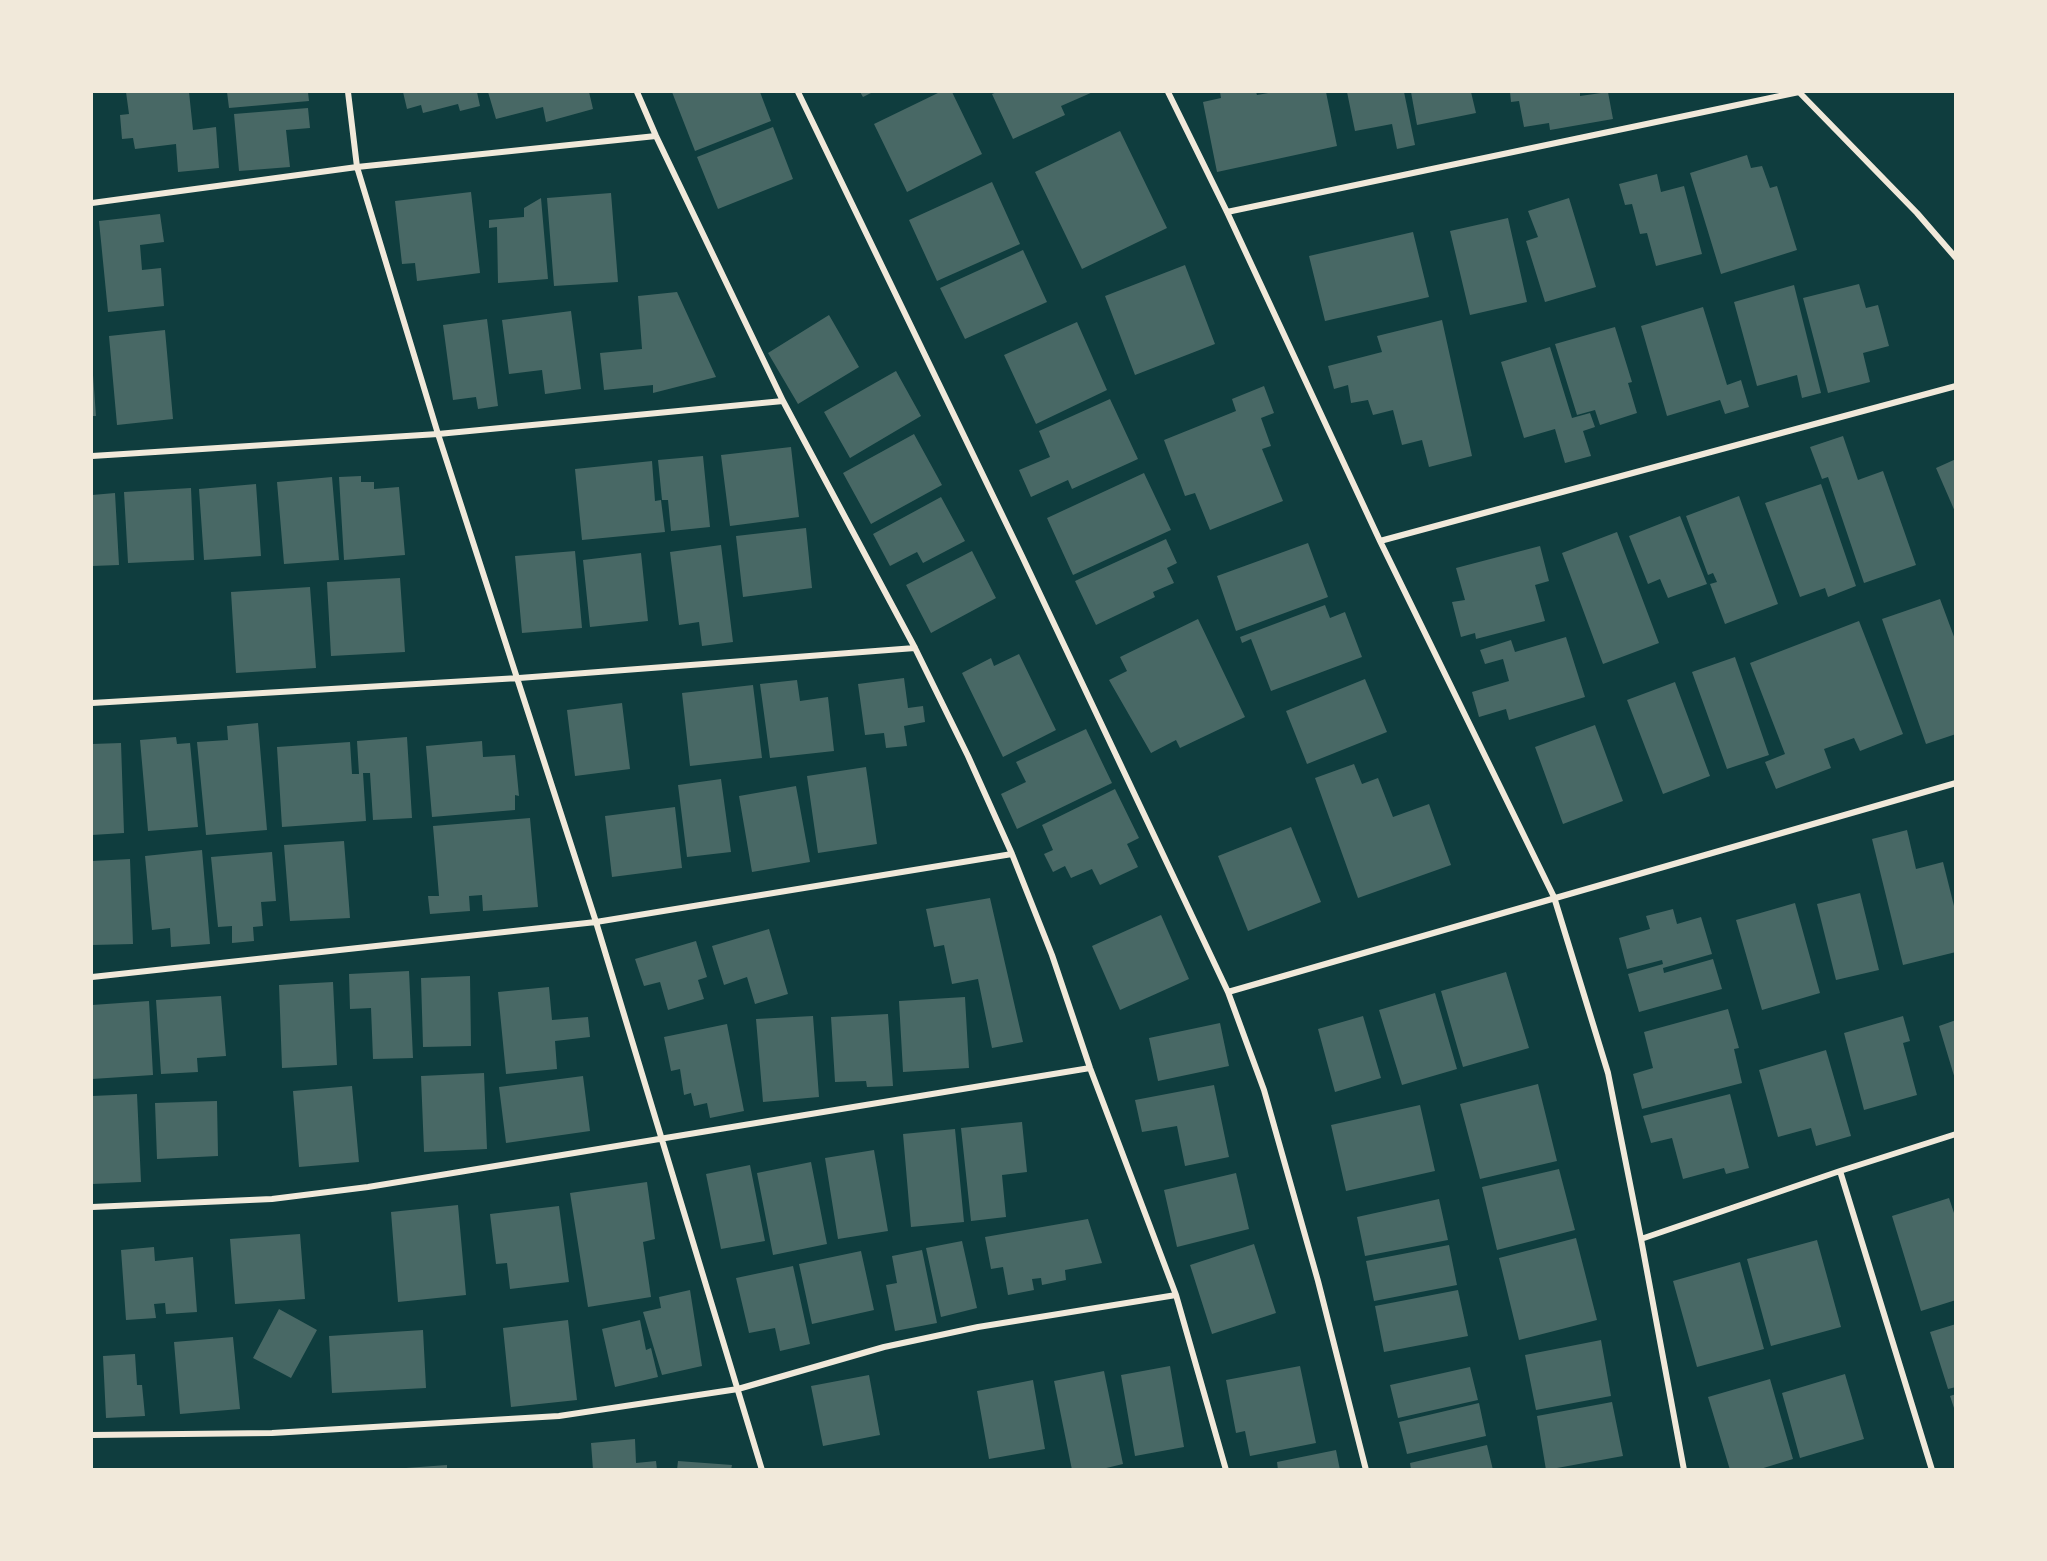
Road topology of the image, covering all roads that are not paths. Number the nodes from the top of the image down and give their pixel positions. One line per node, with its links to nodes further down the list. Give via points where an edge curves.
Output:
1 (348, 92): 7 (street)
2 (637, 92): 6 (street)
3 (798, 92): 24 (street)
4 (1168, 92): 9 (street)
5 (1799, 92): 9 (street); 10 (street)
6 (656, 136): 7 (street); 12 (street)
7 (357, 166): 8 (street); 13 (street)
8 (92, 203)
9 (1227, 212): 15 (street)
10 (1956, 258)
11 (1956, 386): 15 (street)
12 (783, 401): 13 (street); 16 (street)
13 (438, 434): 14 (street); 17 (street)
14 (92, 456)
15 (1380, 541): 21 (street)
16 (915, 648): 17 (street); 20 (street)
17 (519, 678): 18 (street); 22 (street)
18 (92, 703)
19 (1956, 783): 21 (street)
20 (1012, 854): 22 (street); 25 (street)
21 (1554, 897): 24 (street); 30 (street, via 1608,1073)
22 (596, 922): 23 (street); 27 (street)
23 (92, 977)
24 (1228, 992): 36 (street, via 1264,1090)
25 (1090, 1068): 27 (street); 31 (street)
26 (1956, 1134): 28 (street)
27 (663, 1137): 29 (street, via 368,1187 293,1196); 32 (street)
28 (1840, 1171): 30 (street); 38 (street)
29 (92, 1207)
30 (1641, 1239): 37 (street)
31 (1176, 1295): 32 (street, via 978,1326 884,1347); 35 (street)
32 (738, 1389): 33 (street, via 559,1416 272,1433); 34 (street)
33 (92, 1435)
34 (762, 1470)
35 (1226, 1470)
36 (1366, 1470)
37 (1684, 1470)
38 (1932, 1470)

